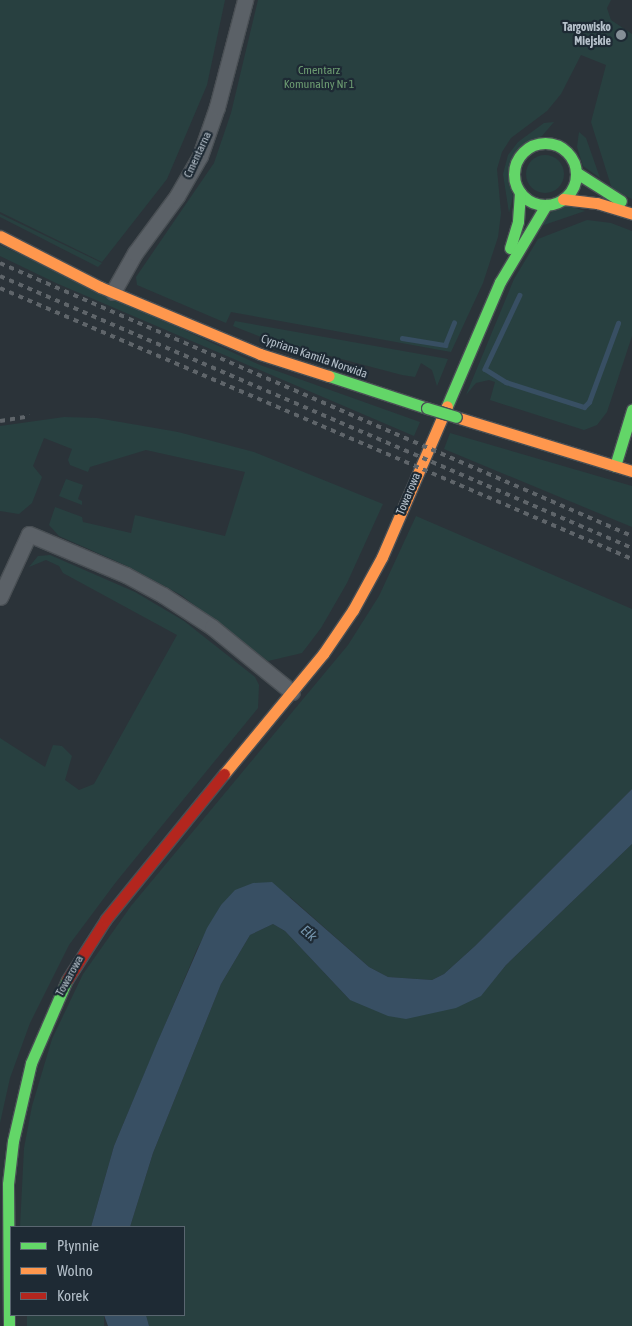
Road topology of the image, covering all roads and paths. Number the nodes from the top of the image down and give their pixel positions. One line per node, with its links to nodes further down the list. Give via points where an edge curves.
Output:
1 (245, 0): 10 (street, Cmentarna, via 217,107 200,156)
2 (577, 173): 3 (street, via 574,160 562,147 552,143 533,144 515,165 515,184); 4 (street, via 573,188); 6 (street)
3 (520, 192): 5 (street, via 536,204); 9 (street, Towarowa, via 518,221)
4 (563, 199): 5 (street); 7 (street, via 590,201)
5 (546, 205): 9 (street, Towarowa)
6 (632, 206)
7 (632, 214)
8 (0, 236): 10 (street, Cypriana Kamila Norwida)
9 (500, 282): 15 (street, Towarowa, via 368,584 337,635)
10 (113, 292): 12 (street, Cypriana Kamila Norwida, bridge, via 260,354)
11 (632, 410): 12 (street)
12 (615, 466): 13 (street, Cypriana Kamila Norwida)
13 (632, 471)
14 (0, 597): 15 (street, via 29,534 126,575 174,601 212,627)
15 (292, 692): 16 (street, Towarowa, via 106,919 64,986 45,1025 24,1089 13,1141 8,1184)
16 (9, 1326)

